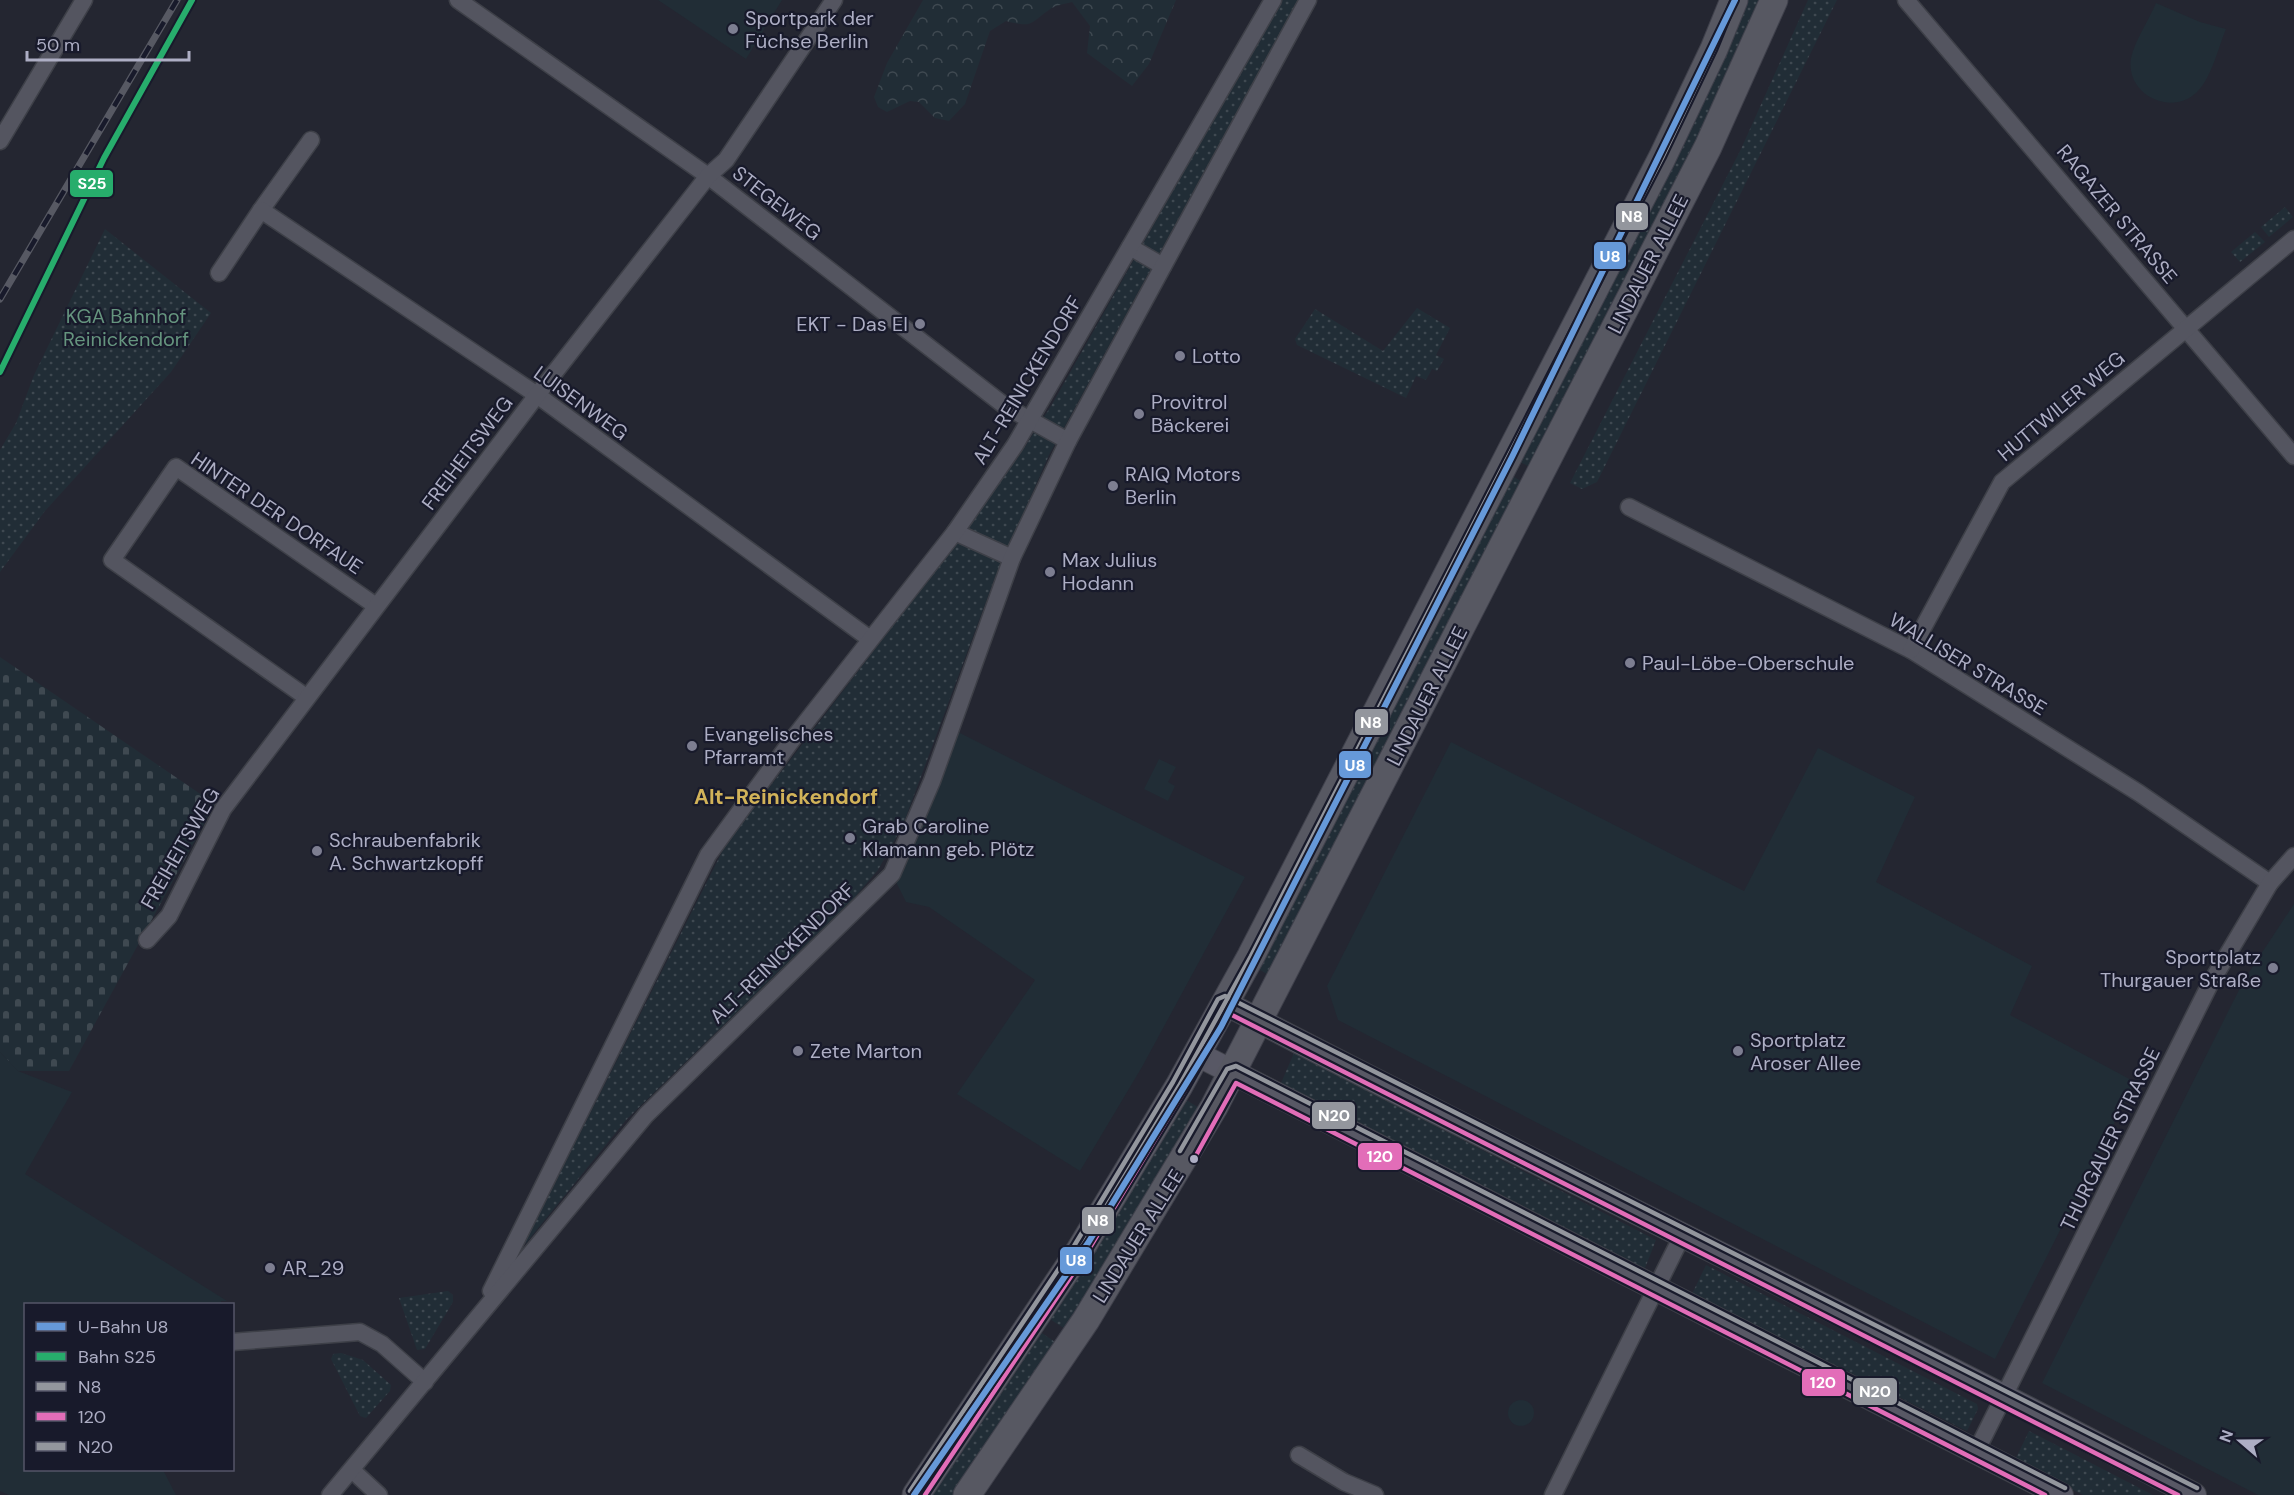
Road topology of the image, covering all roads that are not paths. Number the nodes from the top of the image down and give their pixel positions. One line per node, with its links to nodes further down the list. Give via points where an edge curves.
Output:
1 (84, 0): 10 (street)
2 (458, 0): 11 (street, STEGEWEG)
3 (834, 0): 11 (street, FREIHEITSWEG, via 726,160)
4 (1273, 0): 14 (street, ALT-REINICKENDORF)
5 (1308, 0): 15 (street, ALT-REINICKENDORF)
6 (1734, 0): 32 (main road, LINDAUER ALLEE, via 1647,188)
7 (1774, 0): 33 (main road, LINDAUER ALLEE, via 1708,147)
8 (1906, 0): 17 (street, RAGAZER STRASSE)
9 (310, 140): 12 (street)
10 (0, 141)
11 (708, 176): 18 (street, FREIHEITSWEG); 19 (street, STEGEWEG, via 1005,406)
12 (261, 210): 16 (street); 18 (street, LUISENWEG)
13 (2294, 239): 17 (street, HUTTWILER WEG)
14 (1130, 248): 15 (street); 19 (street, ALT-REINICKENDORF)
15 (1163, 266): 20 (street, ALT-REINICKENDORF)
16 (219, 273)
17 (2186, 329): 21 (street, RAGAZER STRASSE); 27 (street, HUTTWILER WEG, via 2002,482)
18 (537, 395): 25 (street, FREIHEITSWEG); 26 (street, LUISENWEG)
19 (1031, 420): 20 (street, STEGEWEG); 23 (street, ALT-REINICKENDORF)
20 (1068, 441): 24 (street, ALT-REINICKENDORF)
21 (2294, 456)
22 (1629, 507): 27 (street, WALLISER STRASSE)
23 (955, 532): 24 (street); 26 (street, ALT-REINICKENDORF)
24 (1012, 558): 38 (street, ALT-REINICKENDORF, via 935,773 892,874 646,1115)
25 (376, 606): 28 (street, FREIHEITSWEG); 28 (street, HINTER DER DORFAUE, via 176,467 112,560)
26 (870, 639): 38 (street, ALT-REINICKENDORF, via 708,855)
27 (1911, 650): 30 (street, WALLISER STRASSE, via 2139,793)
28 (306, 697): 31 (street, FREIHEITSWEG, via 224,809 169,916)
29 (2294, 856): 30 (street, THURGAUER STRASSE)
30 (2270, 883): 41 (street, THURGAUER STRASSE, via 2210,984)
31 (147, 940)
32 (1226, 1002): 33 (main road); 34 (main road, LINDAUER ALLEE)
33 (1260, 1021): 35 (main road, LINDAUER ALLEE); 36 (main road)
34 (1197, 1054): 35 (main road); 47 (main road, LINDAUER ALLEE, via 1051,1296)
35 (1233, 1073): 37 (main road); 48 (main road, LINDAUER ALLEE, via 1137,1238)
36 (1682, 1236): 37 (street); 41 (main road)
37 (1657, 1288): 42 (main road); 50 (street)
38 (479, 1316): 40 (street, ALT-REINICKENDORF)
39 (234, 1342): 40 (street, via 360,1332 382,1344)
40 (425, 1382): 44 (street, ALT-REINICKENDORF)
41 (2005, 1395): 42 (street, THURGAUER STRASSE); 52 (main road)
42 (1977, 1450): 51 (main road)
43 (1299, 1455): 49 (street)
44 (352, 1470): 45 (street, ALT-REINICKENDORF); 46 (street)
45 (330, 1495)
46 (379, 1495)
47 (916, 1495)
48 (967, 1495)
49 (1375, 1495)
50 (1553, 1495)
51 (2061, 1495)
52 (2194, 1495)

